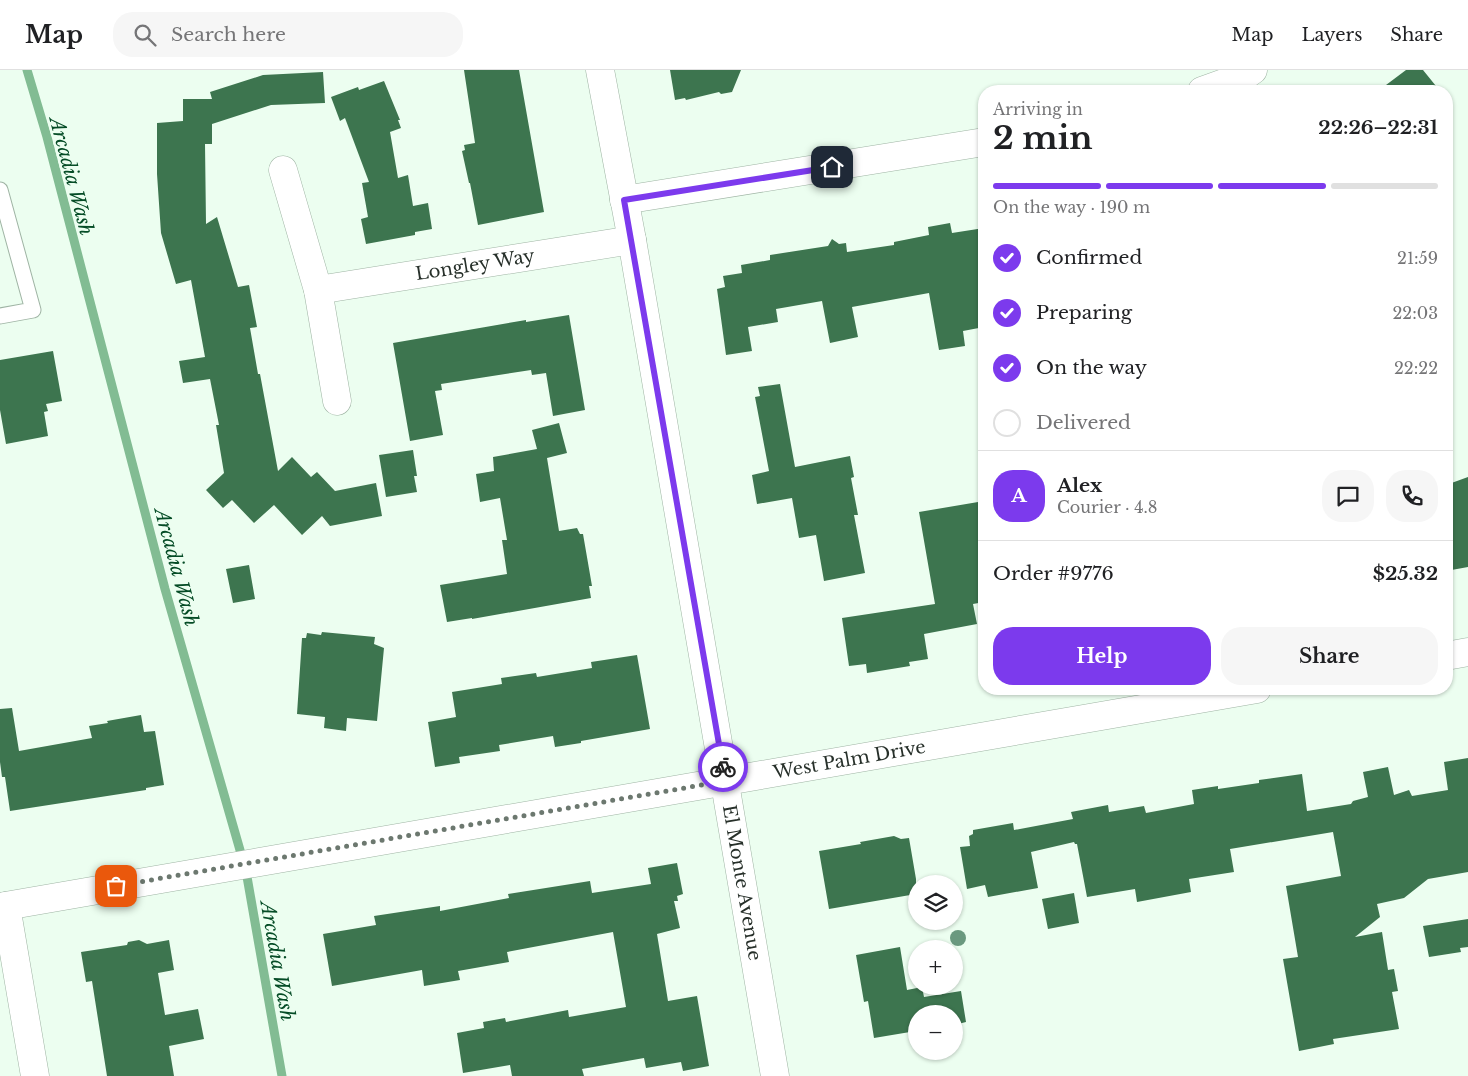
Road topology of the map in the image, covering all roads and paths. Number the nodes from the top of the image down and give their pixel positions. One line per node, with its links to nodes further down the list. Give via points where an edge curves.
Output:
1 (600, 70): 7 (street, El Monte Avenue)
2 (1253, 70): 3 (street)
3 (1218, 85)
4 (978, 143): 7 (street)
5 (283, 170): 9 (street)
6 (0, 190): 10 (lane, via 33,310)
7 (624, 200): 8 (street, El Monte Avenue)
8 (632, 240): 9 (street, Longley Way); 15 (street, El Monte Avenue)
9 (318, 290): 11 (street)
10 (0, 316)
11 (337, 400)
12 (1468, 652): 13 (street)
13 (1453, 655)
14 (1221, 695): 15 (street, West Palm Drive)
15 (725, 781): 16 (street, West Palm Drive); 18 (street, El Monte Avenue)
16 (3, 906): 17 (street)
17 (35, 1076)
18 (775, 1076)

